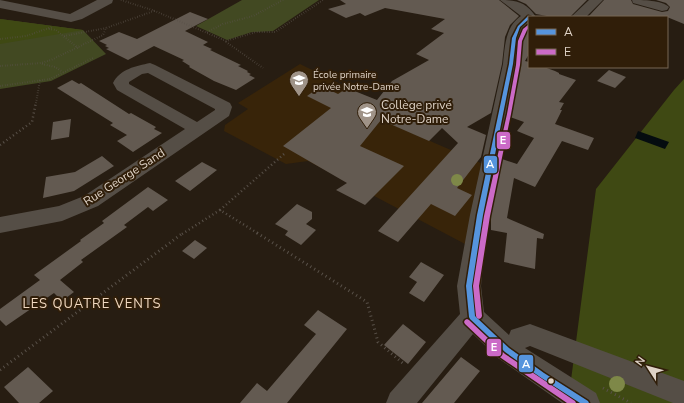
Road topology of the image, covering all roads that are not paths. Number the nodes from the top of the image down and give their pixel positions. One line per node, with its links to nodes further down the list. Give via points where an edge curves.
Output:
1 (107, 0): 5 (street, via 77,16 65,17)
2 (506, 0): 7 (street)
3 (597, 0): 8 (street)
4 (638, 0): 6 (street)
5 (0, 4)
6 (662, 7)
7 (528, 16)
8 (579, 16)
9 (528, 18): 12 (street, via 519,24 513,39 511,64 472,264 469,286)
10 (197, 129): 10 (street, Rue George Sand, via 223,112 224,107 150,68 138,70 122,79 123,87); 11 (street, Rue George Sand, via 91,201 62,213)
11 (0, 225)
12 (472, 317): 15 (street); 16 (street, via 507,350)
13 (520, 338): 14 (street, via 530,335)
14 (684, 394)
15 (400, 403)
16 (586, 403)

